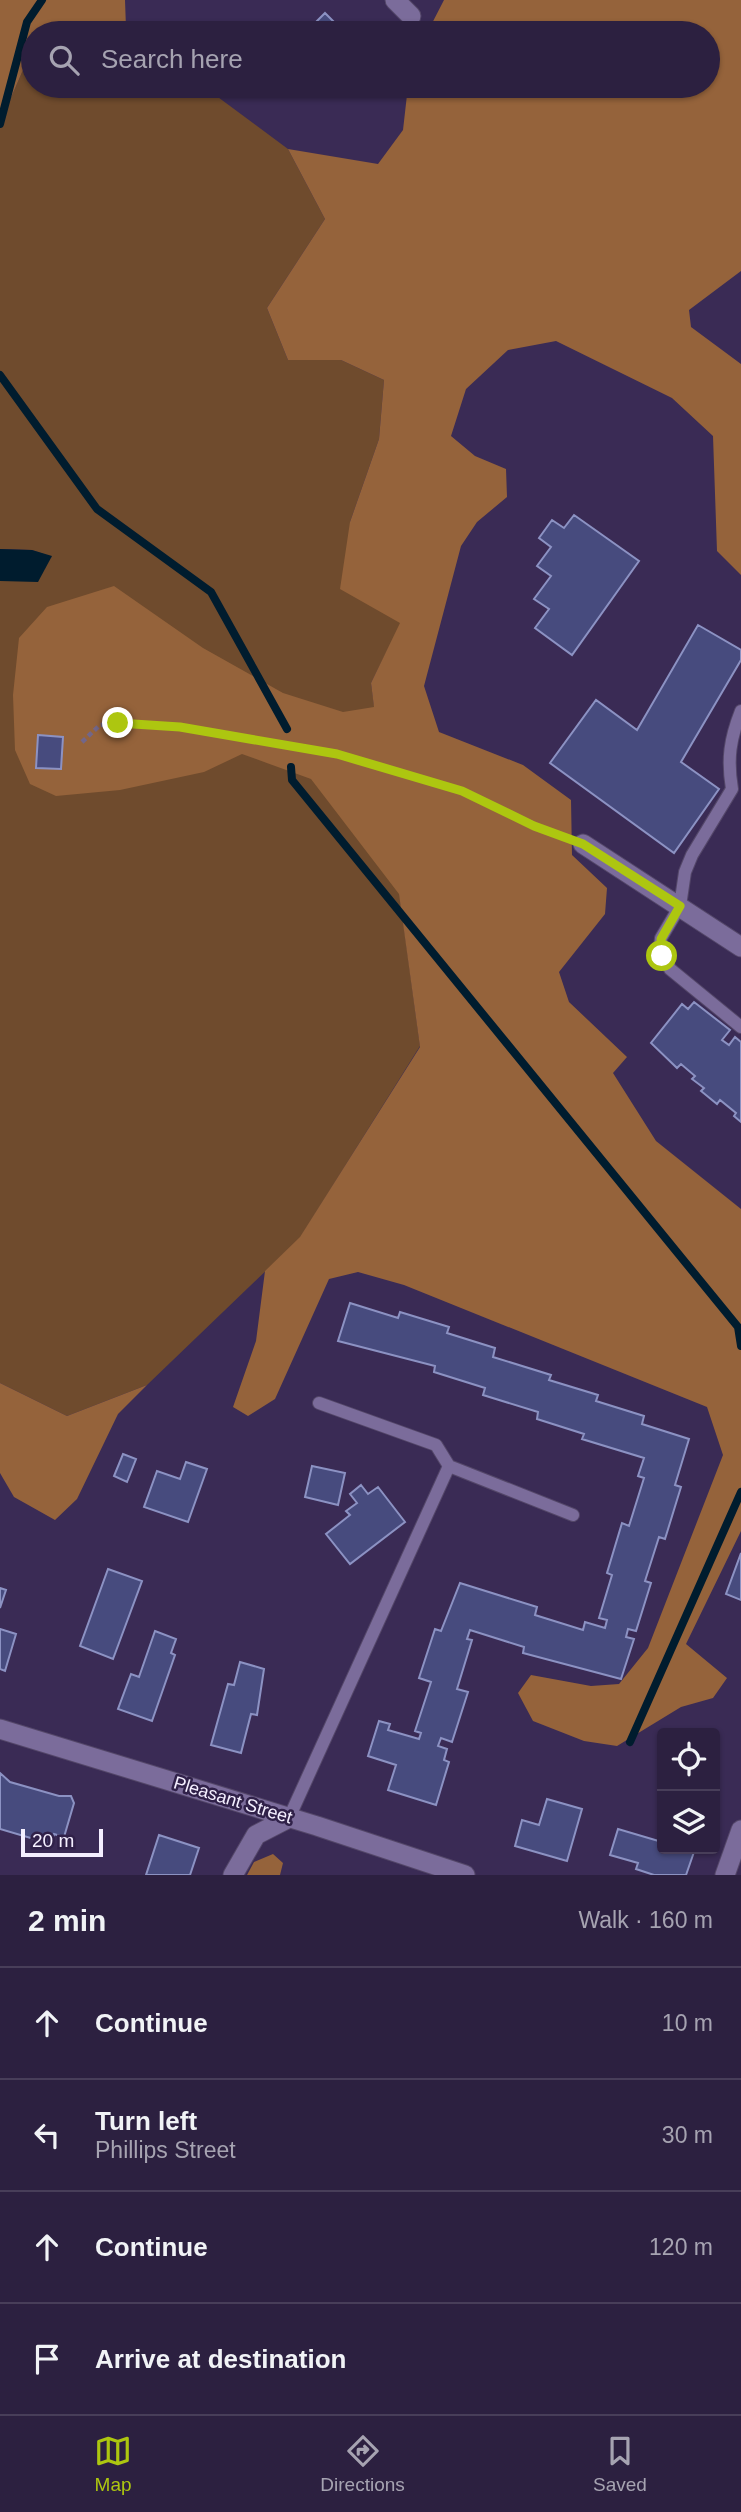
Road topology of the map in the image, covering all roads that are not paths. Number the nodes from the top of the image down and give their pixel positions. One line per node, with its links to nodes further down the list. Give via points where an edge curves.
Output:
1 (395, 0): 2 (street)
2 (411, 16)
3 (741, 711): 5 (lane, via 730,737 732,789 692,855)
4 (583, 844): 5 (street)
5 (680, 906): 6 (street); 7 (lane, via 661,939 662,956 670,969)
6 (741, 947)
7 (741, 1027)
8 (319, 1403): 9 (lane, via 436,1445)
9 (449, 1466): 10 (lane); 12 (lane)
10 (573, 1516)
11 (0, 1729): 12 (street, Pleasant Street)
12 (289, 1818): 14 (street, via 256,1835); 15 (street, Pleasant Street)
13 (741, 1830): 16 (street)
14 (233, 1875)
15 (465, 1875)
16 (725, 1875)

